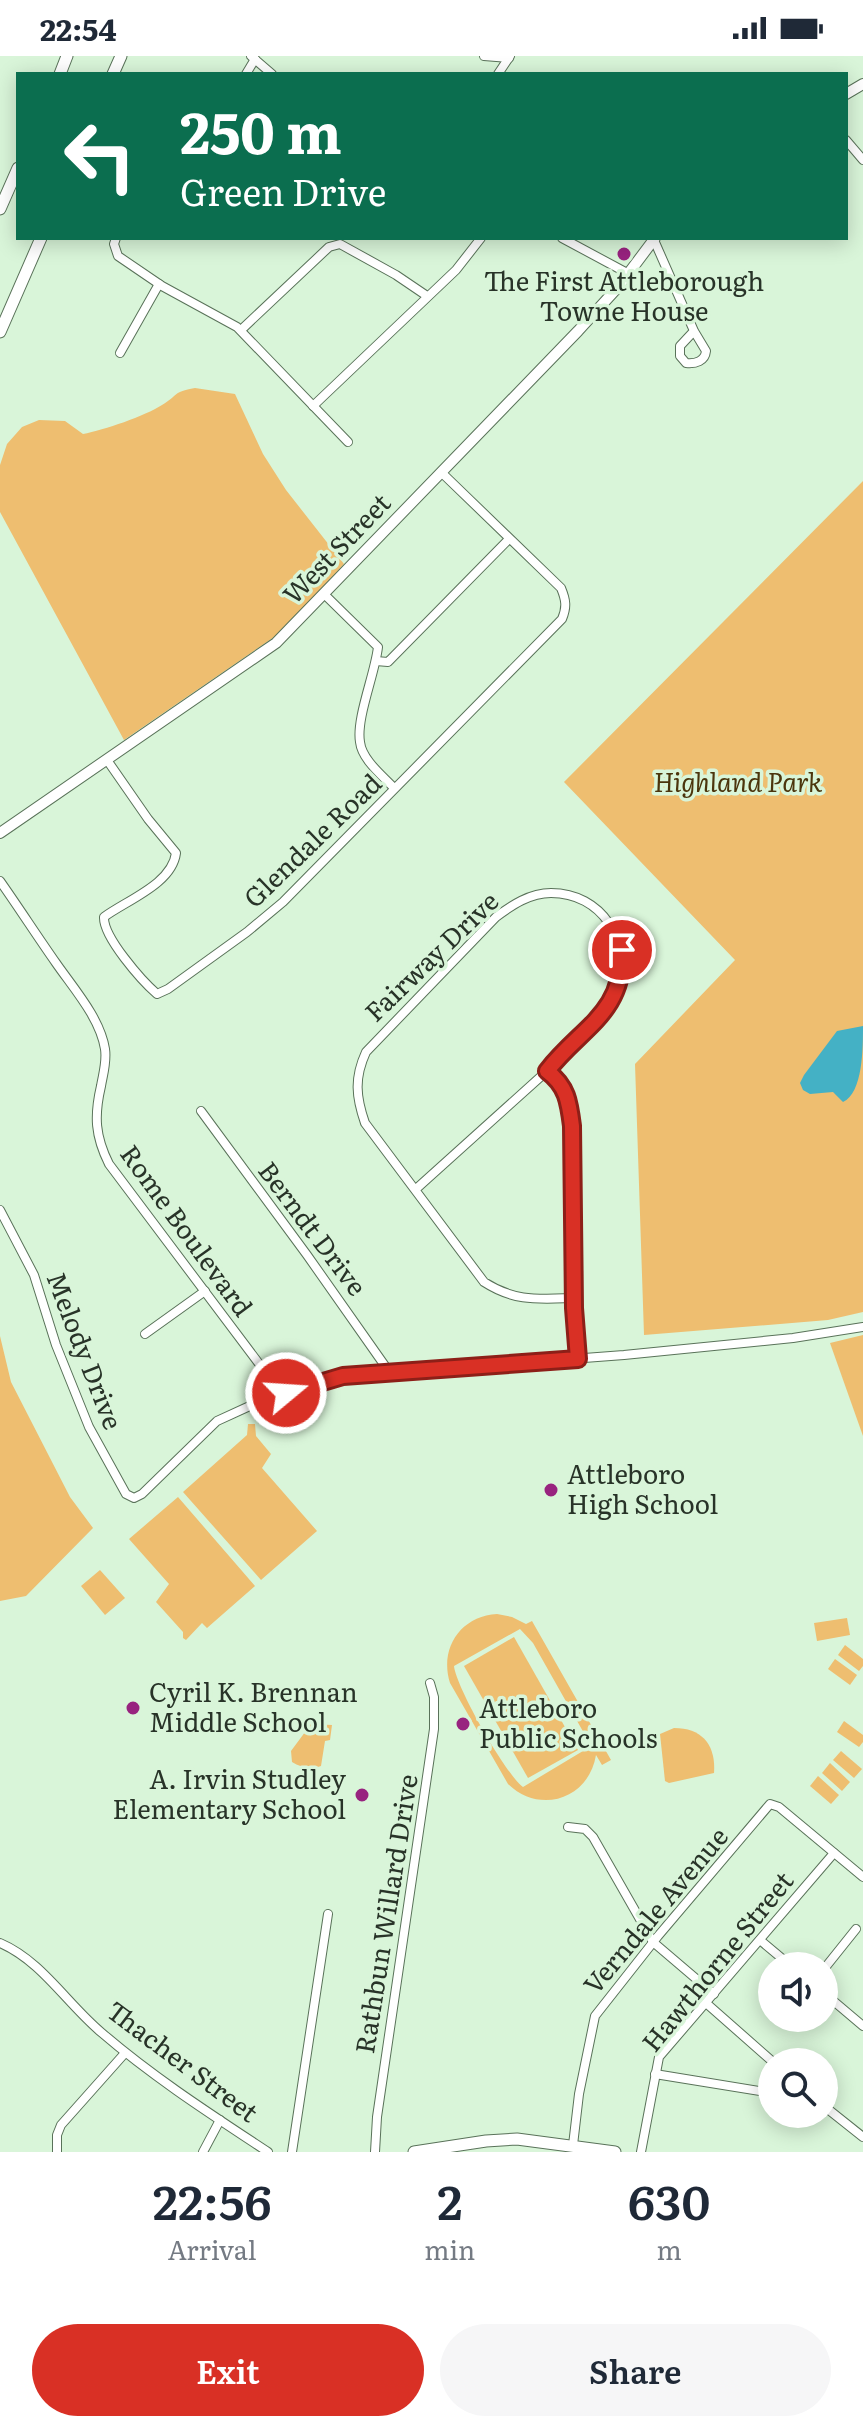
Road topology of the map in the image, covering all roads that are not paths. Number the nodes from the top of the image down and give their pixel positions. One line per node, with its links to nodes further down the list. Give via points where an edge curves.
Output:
1 (484, 56): 2 (street)
2 (510, 57)
3 (253, 58): 4 (street)
4 (270, 72)
5 (848, 142): 6 (street)
6 (863, 160)
7 (16, 173): 8 (highway)
8 (0, 209)
9 (40, 240): 20 (highway)
10 (479, 240): 17 (street)
11 (566, 240): 15 (street)
12 (653, 240): 15 (main road, West Street)
13 (654, 240): 19 (street)
14 (115, 242): 16 (street, via 118,256)
15 (629, 274): 24 (main road, West Street)
16 (159, 284): 18 (street); 21 (street)
17 (427, 296): 18 (street, via 340,244 329,247); 22 (street)
18 (241, 330): 22 (street)
19 (694, 331)
20 (0, 332)
21 (120, 353)
22 (313, 406): 23 (street)
23 (348, 442)
24 (442, 473): 25 (street, Glendale Road); 26 (main road, West Street)
25 (509, 539): 27 (street, via 388,662); 29 (street, Glendale Road, via 561,588 566,599 562,619)
26 (324, 594): 27 (street, via 378,647); 28 (main road, West Street, via 276,643)
27 (376, 661): 29 (street, via 360,742)
28 (107, 760): 29 (street, Glendale Road, via 176,853 168,873 104,917 114,941 157,994 283,902); 30 (main road, West Street)
29 (394, 788)
30 (0, 833)
31 (0, 881): 36 (street, Rome Boulevard, via 99,1032 105,1066 95,1125 109,1164)
32 (547, 1071): 34 (street, Fairway Drive); 34 (street, Fairway Drive, via 608,1008 623,968 622,950 604,914 588,902 550,892 515,903 496,917 366,1052 358,1068 358,1104 365,1123); 37 (street, via 561,1081 569,1099)
33 (201, 1111): 41 (street, Berndt Drive)
34 (416, 1189): 37 (street, Fairway Drive, via 484,1282 503,1294 530,1299)
35 (0, 1210): 44 (street, Melody Drive, via 34,1275 89,1427 126,1494 136,1497 217,1421)
36 (205, 1291): 39 (street); 42 (street, Rome Boulevard)
37 (574, 1298): 40 (street)
38 (863, 1327): 40 (street)
39 (145, 1334)
40 (578, 1359): 41 (street)
41 (390, 1373): 43 (street, via 343,1376)
42 (272, 1387): 43 (street); 44 (street)
43 (286, 1393): 44 (street, via 281,1407 270,1406)
44 (265, 1399)
45 (430, 1683): 73 (street, Rathbun Willard Drive, via 434,1729)
46 (568, 1827): 52 (street, via 585,1829 593,1837)
47 (834, 1853): 48 (street); 51 (street, Hawthorne Street); 52 (street, Verndale Avenue, via 770,1804)
48 (863, 1877)
49 (328, 1914): 72 (street)
50 (856, 1929): 55 (street)
51 (760, 1940): 54 (street); 56 (street, Hawthorne Street)
52 (653, 1942): 56 (street); 67 (street, Verndale Avenue, via 595,2016 579,2094)
53 (0, 1943): 61 (street, Thacher Street, via 34,1964)
54 (774, 1952)
55 (838, 1952)
56 (714, 1994): 57 (street, Hawthorne Street)
57 (706, 2003): 60 (street); 62 (street, Hawthorne Street, via 659,2057)
58 (838, 2005): 59 (street)
59 (863, 2026)
60 (758, 2049)
61 (125, 2053): 65 (street, Thacher Street); 69 (street, via 61,2125)
62 (655, 2074): 63 (street); 76 (street, Hawthorne Street)
63 (758, 2091)
64 (838, 2117): 66 (street)
65 (220, 2120): 70 (street); 71 (street, Thacher Street)
66 (863, 2137)
67 (577, 2148): 68 (highway, via 517,2139); 75 (highway)
68 (453, 2149): 74 (highway)
69 (57, 2152)
70 (203, 2152)
71 (268, 2152)
72 (292, 2152)
73 (375, 2152)
74 (414, 2152)
75 (615, 2152)
76 (641, 2152)

